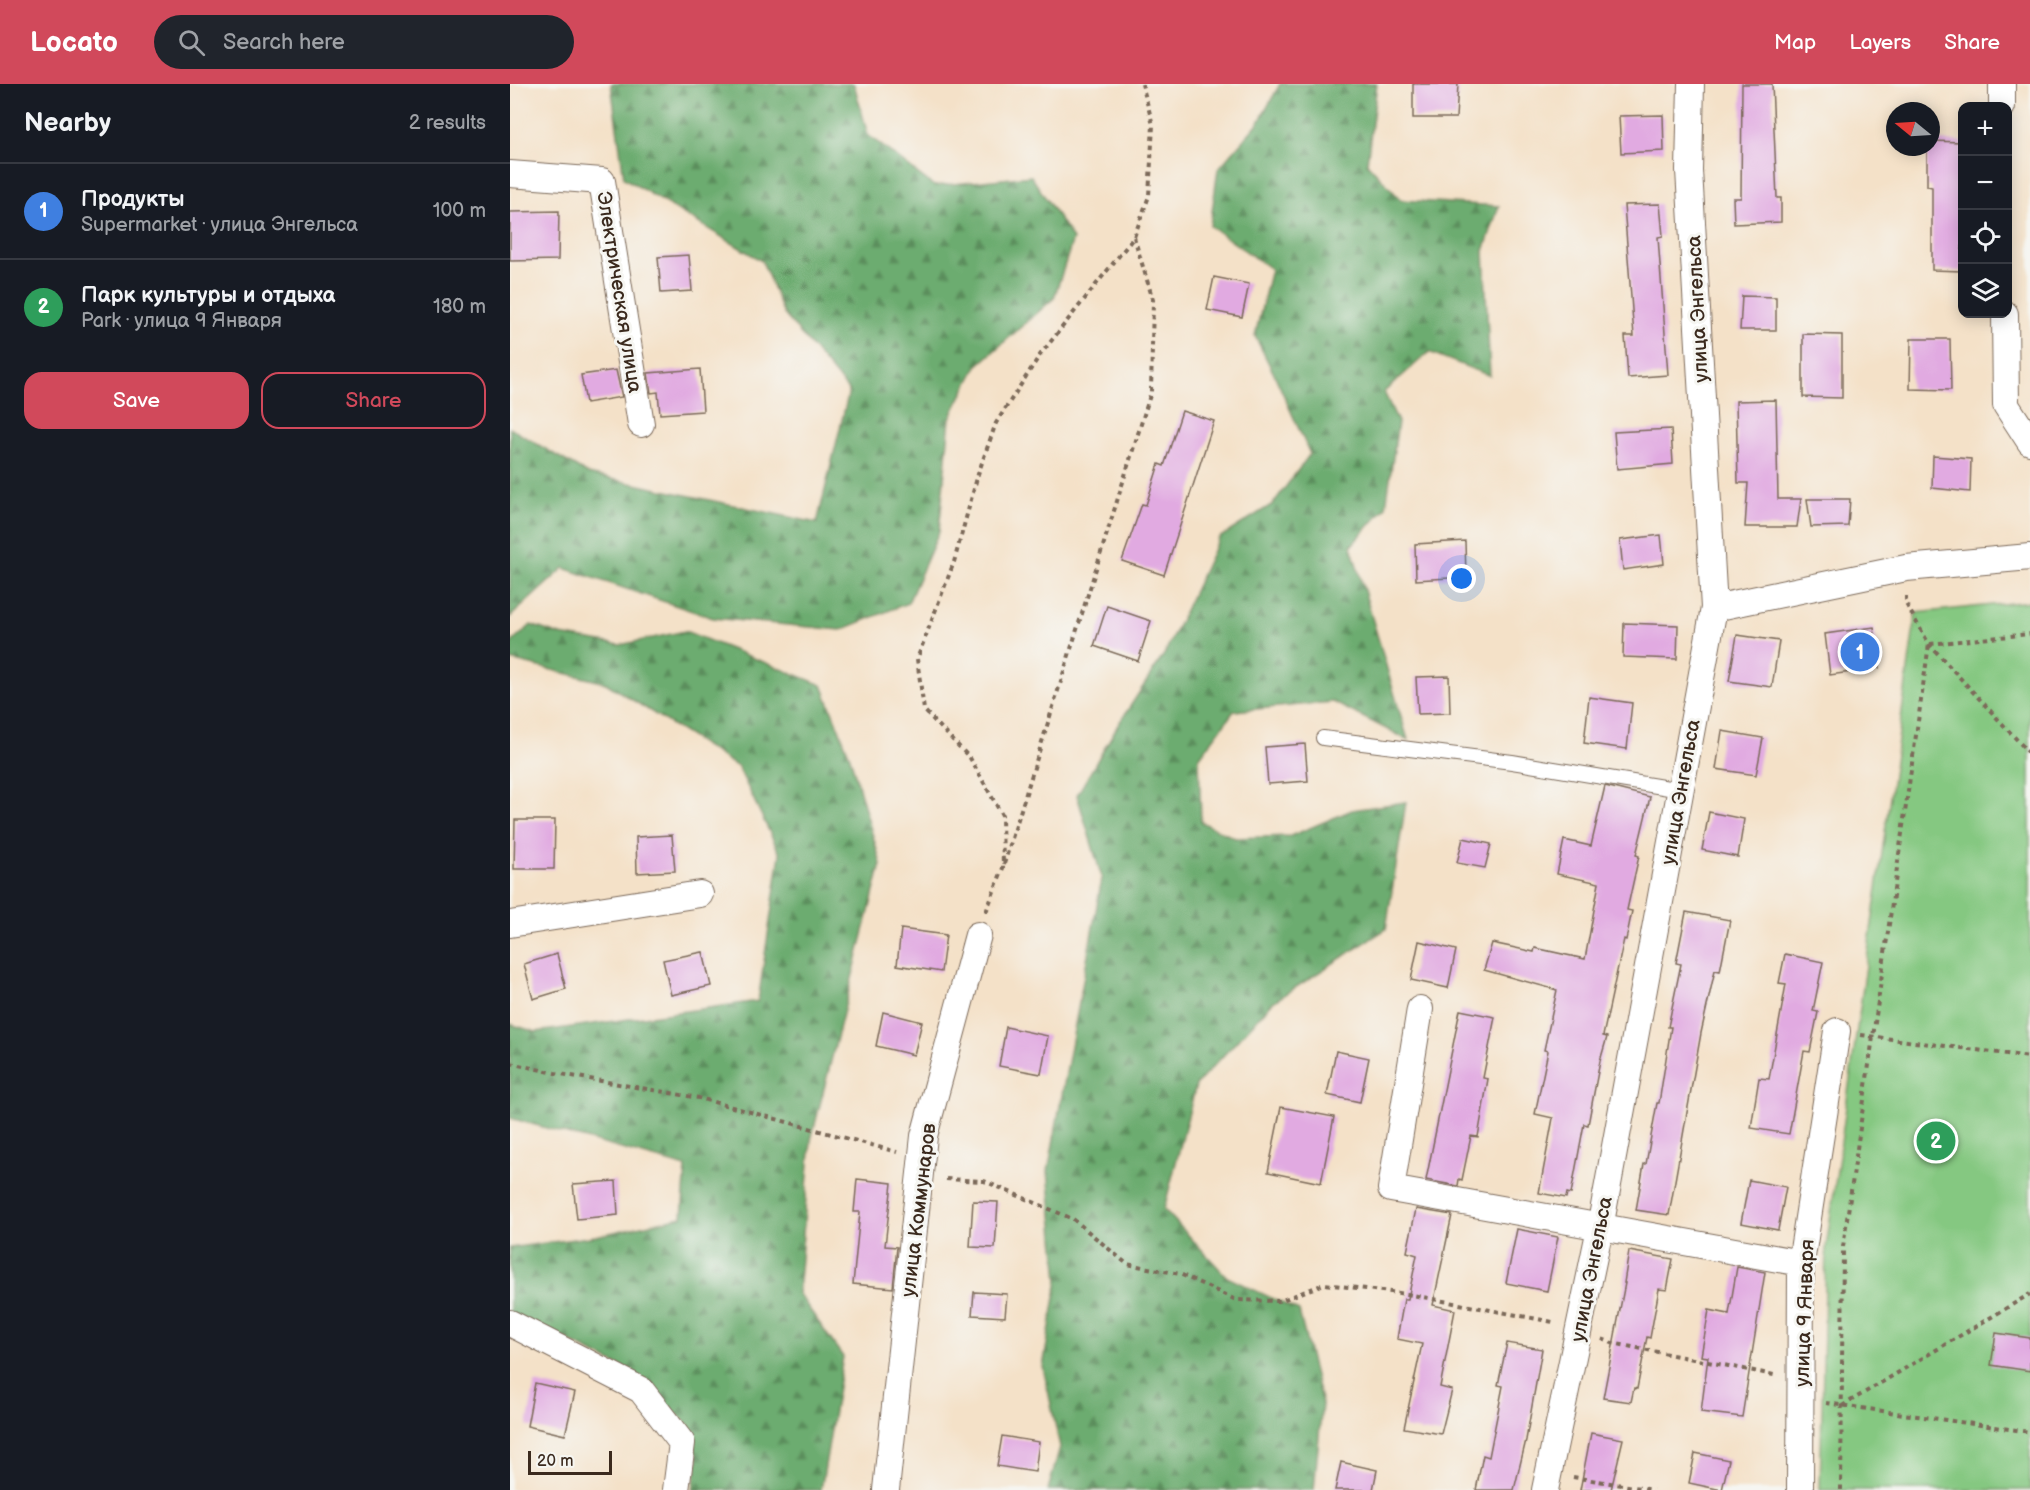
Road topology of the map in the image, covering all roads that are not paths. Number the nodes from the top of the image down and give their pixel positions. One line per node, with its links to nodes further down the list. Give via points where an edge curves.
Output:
1 (1691, 84): 9 (street, улица Энгельса, via 1689,170)
2 (2002, 84): 3 (street)
3 (2002, 102)
4 (510, 174): 6 (street, Электрическая улица, via 602,181)
5 (2004, 318): 7 (street, via 2006,405)
6 (641, 424)
7 (2030, 442)
8 (2030, 557): 9 (street, via 1906,568)
9 (1714, 608): 11 (street, улица Энгельса)
10 (1323, 738): 11 (lane, via 1512,762)
11 (1681, 790): 17 (street, улица Энгельса)
12 (700, 894): 13 (street)
13 (510, 924)
14 (978, 935): 22 (street, улица Коммунаров, via 924,1136)
15 (1420, 1009): 17 (street, via 1391,1189)
16 (1837, 1031): 18 (street, улица 9 Января)
17 (1600, 1228): 18 (street); 20 (street, улица Энгельса)
18 (1802, 1263): 23 (street, улица 9 Января)
19 (510, 1323): 21 (street, via 641,1390 682,1443)
20 (1547, 1482)
21 (676, 1490)
22 (886, 1490)
23 (1800, 1490)

